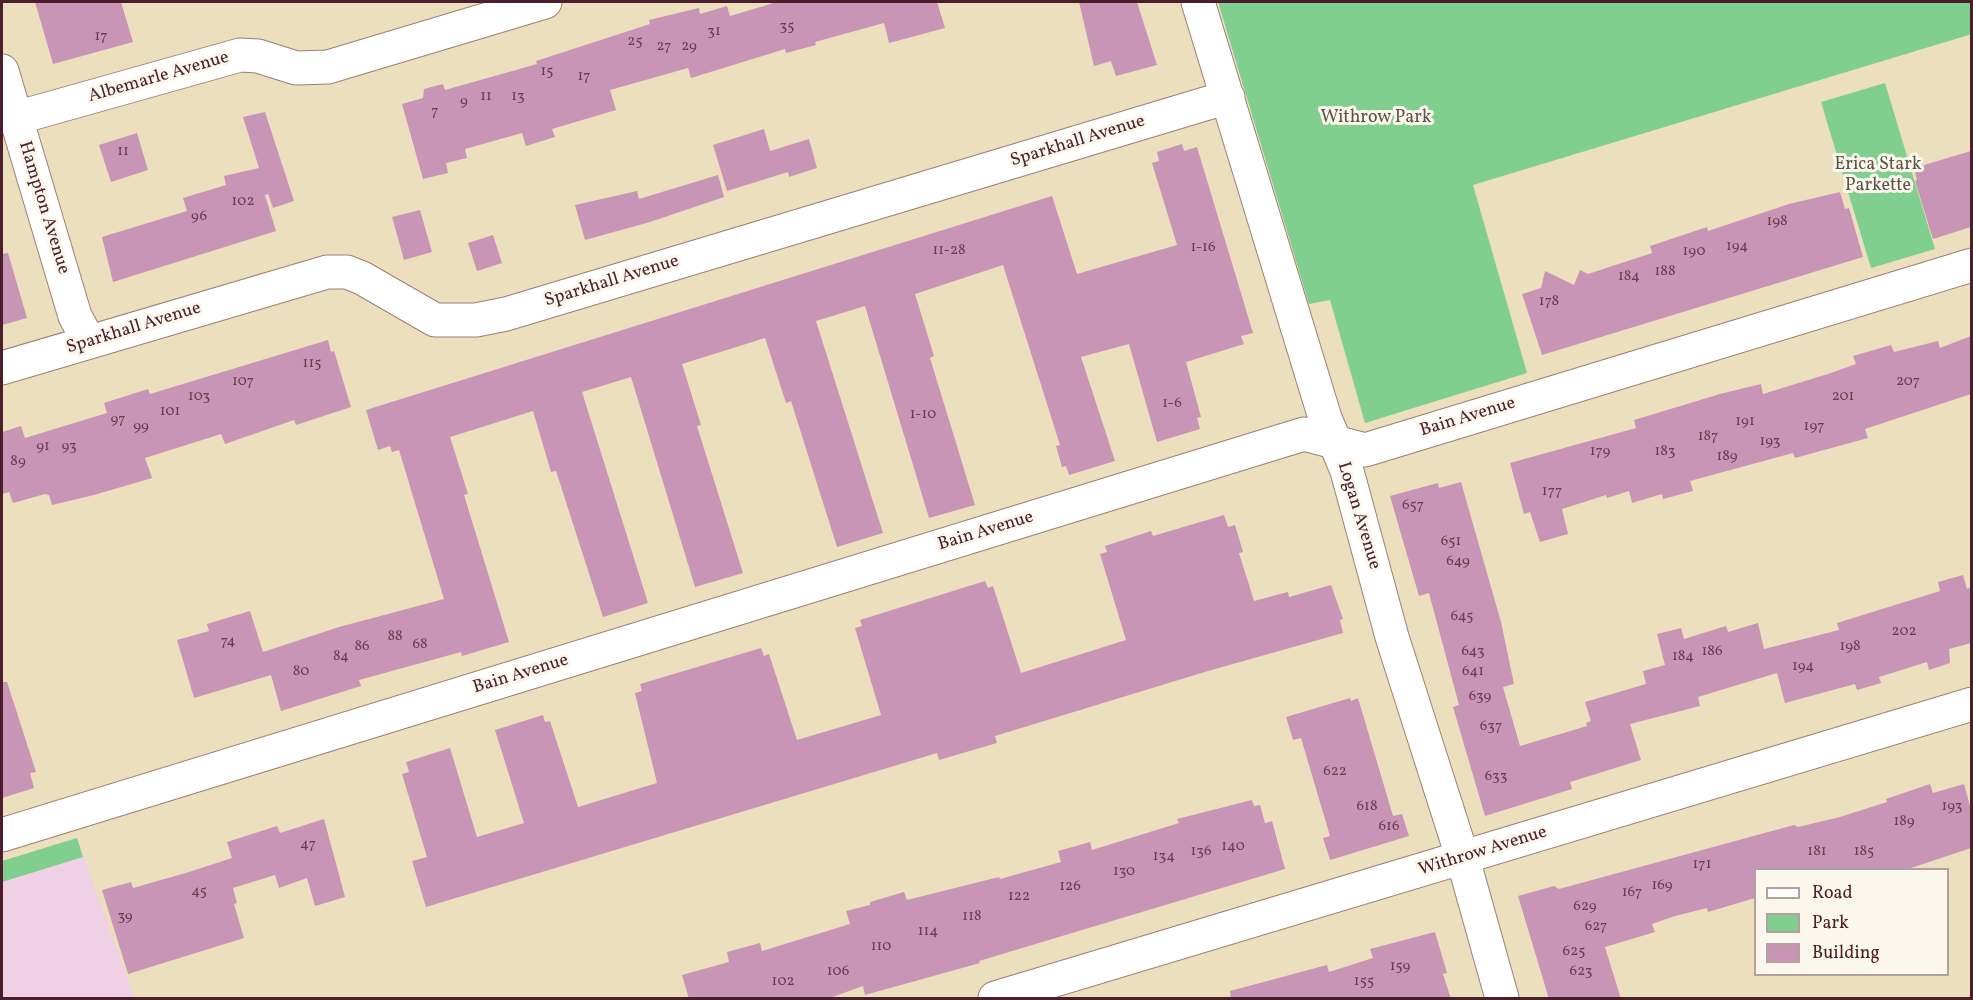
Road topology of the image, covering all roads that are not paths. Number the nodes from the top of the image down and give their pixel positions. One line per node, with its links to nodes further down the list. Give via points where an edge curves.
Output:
1 (544, 2): 5 (street, Albemarle Avenue, via 328,68 296,68 258,56 240,56)
2 (1198, 2): 4 (street, Logan Avenue)
3 (2, 71): 5 (street, Hampton Avenue)
4 (1228, 97): 7 (street, Sparkhall Avenue, via 506,314 476,320 435,320 362,278 338,271); 9 (street, Logan Avenue)
5 (16, 118): 7 (street, Hampton Avenue, via 75,316)
6 (1971, 265): 9 (street, Bain Avenue, via 1365,450)
7 (89, 342): 8 (street, Sparkhall Avenue)
8 (2, 368)
9 (1333, 441): 11 (street, Bain Avenue, via 1304,434); 12 (street, Logan Avenue, via 1347,471 1395,645)
10 (1971, 704): 12 (street, Withrow Avenue)
11 (2, 835)
12 (1463, 859): 13 (street, Withrow Avenue); 14 (street, Logan Avenue)
13 (995, 999)
14 (1502, 999)

